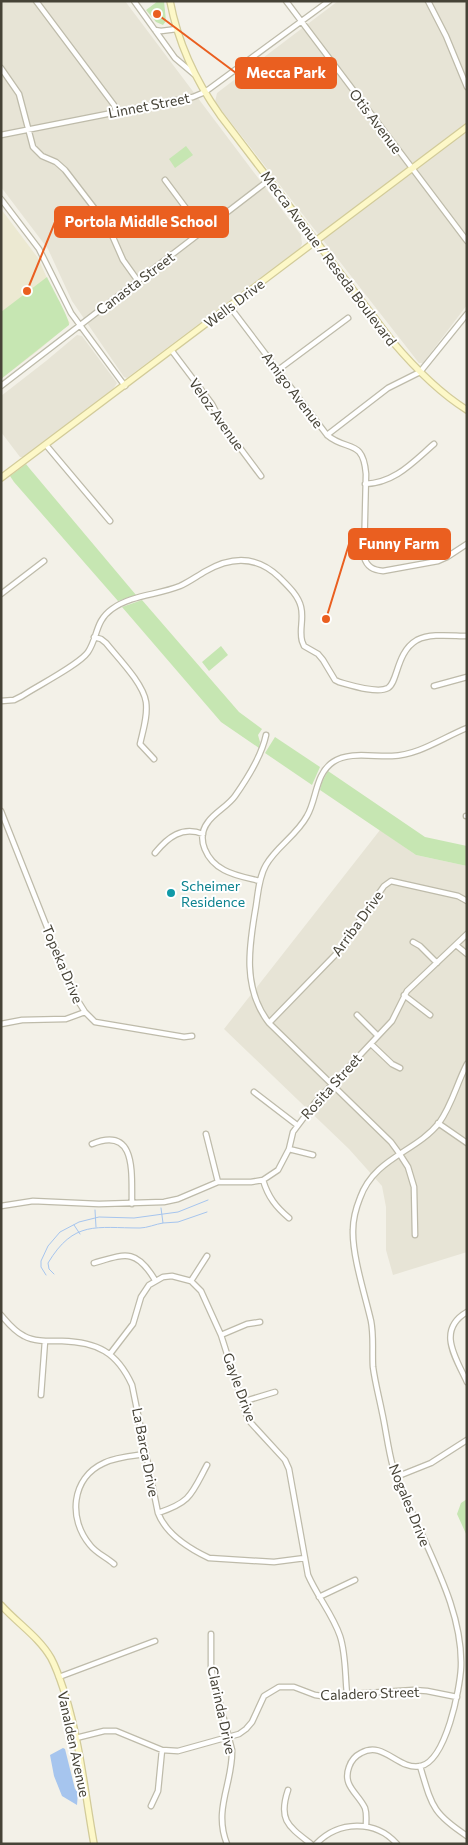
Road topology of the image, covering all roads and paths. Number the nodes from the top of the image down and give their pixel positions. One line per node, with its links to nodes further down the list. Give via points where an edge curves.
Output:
1 (36, 1): 14 (street)
2 (134, 1): 9 (street)
3 (170, 1): 8 (main road, Mecca Avenue / Reseda Boulevard)
4 (286, 1): 7 (street, Otis Avenue)
5 (329, 1): 7 (street, Linnet Street)
6 (428, 1): 12 (street)
7 (301, 22): 13 (street, Linnet Street); 18 (street, Otis Avenue)
8 (177, 29): 9 (street); 11 (main road, Mecca Avenue / Reseda Boulevard)
9 (155, 30): 11 (street, via 175,58)
10 (1, 68): 16 (street, via 19,94)
11 (195, 74): 13 (main road, Mecca Avenue / Reseda Boulevard)
12 (467, 86)
13 (205, 92): 14 (street, Linnet Street); 20 (main road, Mecca Avenue / Reseda Boulevard)
14 (116, 111): 16 (street, Linnet Street)
15 (467, 127): 18 (main road, Wells Drive)
16 (28, 130): 17 (street, Linnet Street); 25 (street, via 37,152 60,165 108,226 122,260)
17 (1, 135)
18 (412, 168): 23 (main road, Wells Drive); 24 (street, Otis Avenue)
19 (165, 180): 22 (street)
20 (269, 180): 22 (street, Canasta Street); 23 (main road, Mecca Avenue / Reseda Boulevard)
21 (1, 199): 29 (street, via 39,249)
22 (203, 231): 25 (street, Canasta Street)
23 (316, 241): 26 (main road, Wells Drive); 32 (main road, Mecca Avenue / Reseda Boulevard, via 392,341)
24 (467, 241)
25 (138, 280): 29 (street, Canasta Street)
26 (230, 307): 30 (main road, Wells Drive); 31 (street, Amigo Avenue)
27 (467, 314): 32 (street)
28 (348, 318): 31 (street)
29 (80, 324): 33 (street, Canasta Street); 34 (street)
30 (172, 351): 34 (main road, Wells Drive); 40 (street, Veloz Avenue)
31 (278, 370): 36 (street, Amigo Avenue)
32 (420, 372): 35 (main road, Mecca Avenue / Reseda Boulevard); 36 (street, via 388,388)
33 (1, 386)
34 (125, 386): 38 (main road, Wells Drive)
35 (467, 410)
36 (327, 435): 41 (street, Amigo Avenue, via 361,454 365,462)
37 (434, 444): 41 (street, via 394,477 377,484)
38 (46, 445): 39 (main road, Wells Drive); 42 (street)
39 (2, 476)
40 (262, 476)
41 (365, 484): 43 (street, Amigo Avenue, via 364,557 371,568 382,571 438,561)
42 (110, 522)
43 (467, 544)
44 (44, 562): 45 (street)
45 (1, 594)
46 (467, 636): 47 (street, via 426,637 413,643 404,652 387,688 375,690 339,682 318,654 304,646 301,606 287,584 265,566 231,560 179,587 119,605 103,618)
47 (94, 637): 50 (street, via 88,652 75,664 17,698); 53 (street, via 106,644 145,696 146,712 140,744)
48 (467, 676): 49 (street)
49 (434, 686)
50 (1, 701)
51 (467, 728): 57 (street, via 403,755 348,756 333,762 320,777 308,816 271,857)
52 (266, 735): 55 (street, via 264,746 236,796 208,822)
53 (154, 759)
54 (1, 811): 65 (street, Topeka Drive, via 73,993)
55 (203, 834): 56 (street, via 190,830 179,832); 57 (street, via 205,851 214,863 235,875)
56 (155, 853)
57 (260, 881): 68 (street, via 249,944 249,968 260,1012)
58 (467, 901): 68 (street, Arriba Drive, via 458,896 391,881 384,886 336,954)
59 (467, 934): 61 (street, Rosita Street)
60 (413, 942): 63 (street)
61 (456, 945): 62 (street); 63 (street, Rosita Street)
62 (467, 954)
63 (437, 963): 64 (street, Rosita Street)
64 (404, 995): 67 (street); 71 (street, Rosita Street, via 395,1017)
65 (84, 1012): 69 (street, via 66,1019); 70 (street, Topeka Drive, via 95,1022)
66 (357, 1015): 71 (street)
67 (430, 1015)
68 (269, 1023): 75 (street)
69 (1, 1024)
70 (192, 1036)
71 (378, 1036): 72 (street, Rosita Street)
72 (371, 1044): 74 (street); 75 (street, Rosita Street)
73 (467, 1064): 77 (street, Nogales Drive, via 450,1105)
74 (400, 1068)
75 (331, 1084): 78 (street, Rosita Street); 83 (street)
76 (254, 1092): 78 (street)
77 (438, 1123): 80 (street); 83 (street, Nogales Drive)
78 (297, 1125): 82 (street, Rosita Street)
79 (206, 1134): 86 (street)
80 (467, 1143)
81 (92, 1144): 87 (street, via 110,1140 126,1148 131,1157)
82 (289, 1149): 84 (street); 85 (street, Rosita Street, via 278,1170)
83 (399, 1153): 90 (street, via 408,1167 414,1187); 108 (street, Nogales Drive, via 366,1186 355,1213 353,1229 372,1326 374,1374)
84 (313, 1155)
85 (263, 1180): 86 (street); 89 (street, via 267,1194)
86 (218, 1182): 87 (street, via 178,1199)
87 (132, 1204): 88 (street, via 33,1201)
88 (1, 1206)
89 (289, 1218)
90 (415, 1235)
91 (207, 1256): 94 (street)
92 (94, 1263): 93 (street, via 116,1256 138,1259)
93 (155, 1280): 94 (street, via 172,1276); 100 (street, via 144,1290 133,1324)
94 (191, 1281): 98 (street, Gayle Drive, via 201,1292)
95 (467, 1312): 101 (street, via 452,1326 450,1336 451,1346)
96 (1, 1315): 99 (street, La Barca Drive, via 24,1336)
97 (260, 1322): 98 (street)
98 (221, 1335): 104 (street, Gayle Drive)
99 (45, 1342): 100 (street, La Barca Drive, via 91,1344); 103 (street)
100 (110, 1354): 106 (street, La Barca Drive, via 127,1373 132,1385)
101 (467, 1382)
102 (275, 1392): 104 (street)
103 (41, 1395)
104 (242, 1402): 110 (street, Gayle Drive, via 251,1423 290,1469)
105 (467, 1440): 108 (street, via 431,1463)
106 (146, 1454): 109 (street, La Barca Drive); 111 (street, via 102,1464 87,1476 79,1488 75,1514 79,1527 91,1547)
107 (207, 1466): 109 (street, via 186,1501)
108 (396, 1477): 119 (street, Nogales Drive, via 455,1617 461,1655)
109 (158, 1514): 110 (street, La Barca Drive, via 168,1530 210,1558 274,1562)
110 (305, 1558): 113 (street, Gayle Drive, via 308,1575)
111 (114, 1564)
112 (355, 1580): 113 (street)
113 (319, 1597): 118 (street, Gayle Drive, via 343,1644)
114 (1, 1605): 117 (main road, Vanalden Avenue, via 42,1646 52,1659)
115 (211, 1634): 120 (street, Clarinda Drive, via 211,1666)
116 (155, 1641): 117 (street)
117 (59, 1677): 121 (main road, Vanalden Avenue)
118 (347, 1694): 119 (street, Caladero Street, via 413,1690); 120 (street, Caladero Street, via 322,1696 294,1687 279,1687 264,1696 246,1729)
119 (457, 1697): 123 (street, Nogales Drive, via 439,1750 428,1763)
120 (229, 1736): 122 (street, Caladero Street, via 178,1750); 129 (street, Clarinda Drive, via 232,1759 221,1811)
121 (76, 1738): 122 (street, Caladero Street, via 116,1731); 128 (main road, Vanalden Avenue)
122 (162, 1750): 125 (street, via 158,1791)
123 (420, 1766): 126 (street, via 408,1765 376,1749 355,1757 347,1776 351,1790 365,1808); 127 (street, via 435,1810 445,1822)
124 (288, 1790): 130 (street, via 283,1807 286,1823)
125 (151, 1806)
126 (366, 1826): 131 (street, via 347,1826); 132 (street, via 379,1830)
127 (467, 1836)
128 (94, 1844)
129 (227, 1844)
130 (311, 1844)
131 (316, 1844)
132 (397, 1844)

